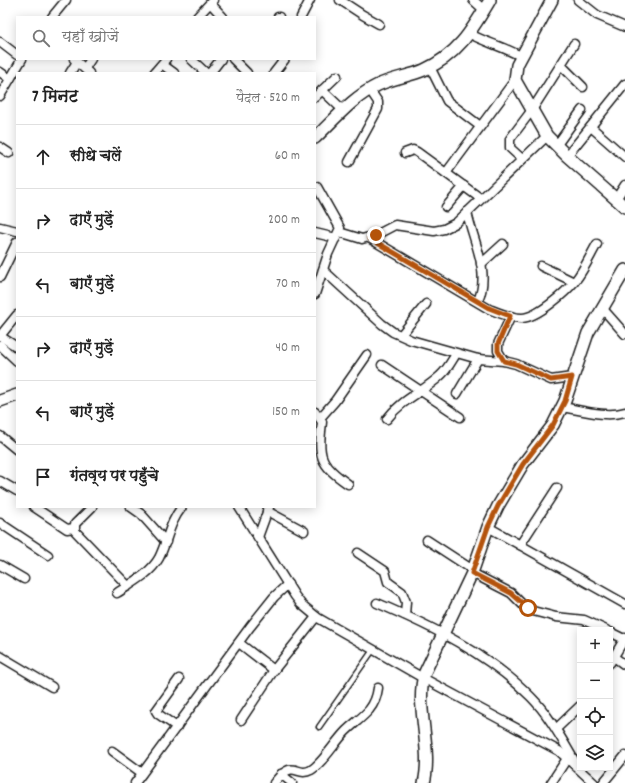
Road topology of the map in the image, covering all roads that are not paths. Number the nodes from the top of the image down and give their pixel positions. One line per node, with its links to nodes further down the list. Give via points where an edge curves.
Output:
1 (66, 0): 10 (street)
2 (310, 0): 13 (street)
3 (340, 0): 14 (street)
4 (473, 0): 9 (street)
5 (490, 0): 9 (street)
6 (552, 0): 20 (street)
7 (578, 0): 15 (street, via 597,15)
8 (212, 2): 11 (street); 12 (street)
9 (484, 10): 16 (street)
10 (53, 16)
11 (198, 16)
12 (222, 16)
13 (302, 16)
14 (379, 24)
15 (625, 27)
16 (470, 34): 20 (street); 30 (street, via 460,46)
17 (0, 42): 19 (street)
18 (574, 44): 29 (street)
19 (16, 54)
20 (522, 56): 42 (street, via 515,71)
21 (21, 60): 41 (street)
22 (76, 60): 31 (street); 33 (street)
23 (91, 60): 31 (street)
24 (192, 60): 36 (street)
25 (220, 60): 37 (street)
26 (284, 60): 39 (street)
27 (238, 61): 38 (street)
28 (165, 62): 34 (street); 35 (street)
29 (561, 65): 44 (street); 50 (street)
30 (430, 67): 46 (street); 52 (street, via 447,101)
31 (87, 71)
32 (0, 72): 41 (street)
33 (70, 72)
34 (155, 72)
35 (173, 72)
36 (205, 72)
37 (211, 72)
38 (246, 72)
39 (275, 72)
40 (337, 76): 45 (street)
41 (10, 79): 47 (street)
42 (515, 80): 50 (street); 52 (street)
43 (625, 84): 53 (street)
44 (584, 87)
45 (322, 90): 48 (street); 49 (street)
46 (370, 90): 49 (street); 63 (street, via 378,102 378,109)
47 (0, 96)
48 (316, 96)
49 (344, 110): 55 (street)
50 (532, 110): 54 (street); 62 (street, via 510,139 510,148)
51 (582, 110): 56 (street)
52 (480, 126): 64 (street)
53 (591, 127): 60 (street); 61 (street)
54 (547, 136): 56 (street); 62 (street)
55 (316, 137)
56 (556, 146): 60 (street)
57 (0, 147): 58 (street)
58 (9, 153)
59 (405, 153): 64 (street, via 413,150)
60 (567, 156): 69 (street)
61 (625, 157)
62 (522, 159): 68 (street)
63 (349, 162)
64 (446, 173): 66 (street)
65 (625, 185): 69 (street)
66 (464, 186): 68 (street); 70 (street)
67 (317, 187): 76 (street, via 339,225)
68 (480, 198): 72 (street)
69 (616, 199): 71 (street)
70 (446, 207)
71 (625, 207)
72 (467, 212): 77 (street, via 456,223 444,229 425,230 394,225); 81 (street)
73 (0, 228): 74 (street)
74 (16, 231)
75 (316, 233): 76 (street)
76 (337, 235): 77 (street); 83 (street)
77 (369, 238): 88 (street)
78 (16, 244): 85 (street)
79 (503, 244): 81 (street)
80 (597, 244): 86 (street)
81 (481, 264): 88 (street, via 484,283)
82 (541, 266): 86 (street)
83 (323, 270): 87 (street); 94 (street, via 366,310 393,332)
84 (625, 270): 90 (street)
85 (0, 277)
86 (574, 282): 92 (street, via 545,308 522,318)
87 (316, 291)
88 (478, 301): 92 (street)
89 (426, 304): 94 (street)
90 (602, 308): 93 (street); 104 (street, via 588,333)
91 (16, 316): 95 (street)
92 (510, 316): 102 (street, via 498,344 498,351)
93 (625, 334)
94 (401, 335): 98 (street)
95 (0, 336): 97 (street)
96 (0, 345): 101 (street)
97 (16, 346)
98 (456, 354): 100 (street); 105 (street, via 448,368)
99 (367, 355): 111 (street, via 335,401)
100 (478, 359): 102 (street); 106 (street)
101 (16, 360)
102 (504, 361): 104 (street, via 551,380)
103 (382, 365): 105 (street)
104 (572, 377): 109 (street)
105 (420, 392): 112 (street); 113 (street, via 401,404)
106 (457, 394)
107 (9, 398): 108 (street)
108 (0, 407)
109 (562, 407): 110 (street, via 609,414); 127 (street, via 553,425 507,489)
110 (625, 412)
111 (318, 415): 117 (street, via 322,422 320,455 334,474)
112 (460, 417)
113 (387, 418)
114 (0, 436): 115 (street)
115 (16, 449)
116 (0, 481): 119 (street)
117 (348, 484)
118 (557, 488): 133 (street)
119 (16, 490)
120 (36, 508): 128 (street, via 67,529)
121 (88, 508): 128 (street)
122 (132, 508): 132 (street)
123 (181, 508): 132 (street, via 170,526)
124 (240, 508): 130 (street)
125 (268, 509): 129 (street); 130 (street)
126 (0, 523): 135 (street)
127 (488, 527): 133 (street); 137 (street)
128 (74, 528): 140 (street)
129 (304, 531)
130 (258, 537): 139 (street)
131 (428, 540): 137 (street)
132 (166, 542): 140 (street, via 152,567)
133 (520, 545): 143 (street)
134 (358, 553): 144 (street, via 385,570 388,582 402,592 406,602)
135 (48, 554)
136 (0, 564): 138 (street)
137 (473, 572): 146 (street, via 511,593 533,611 584,620); 148 (street)
138 (24, 579)
139 (288, 584): 145 (street, via 301,604); 150 (street, via 274,596)
140 (128, 586): 141 (street)
141 (117, 593)
142 (377, 603): 144 (street)
143 (625, 604)
144 (405, 615): 148 (street)
145 (316, 617): 151 (street); 156 (street)
146 (599, 627)
147 (613, 633): 149 (street)
148 (443, 634): 157 (street); 165 (street, via 485,659 513,681 530,696)
149 (625, 638): 153 (street)
150 (239, 643): 156 (street); 164 (street)
151 (373, 650): 157 (street); 163 (lane)
152 (0, 656): 159 (street)
153 (613, 658)
154 (613, 660): 155 (street)
155 (625, 665)
156 (274, 670): 162 (street)
157 (423, 678): 168 (street); 177 (street, via 426,766)
158 (179, 679): 164 (street, via 156,711)
159 (52, 688)
160 (378, 688): 173 (street, via 377,696 369,710 312,769 304,772 292,769)
161 (577, 709): 165 (street)
162 (240, 720)
163 (319, 726)
164 (177, 727): 172 (street)
165 (556, 729): 169 (street)
166 (112, 751): 172 (street)
167 (625, 756): 180 (street)
168 (568, 757): 170 (street); 178 (street)
169 (577, 764)
170 (577, 765)
171 (583, 771): 179 (street)
172 (142, 773): 174 (street)
173 (281, 774): 175 (street); 176 (street)
174 (135, 783)
175 (274, 783)
176 (292, 783)
177 (424, 783)
178 (551, 783)
179 (594, 783)
180 (602, 783)

